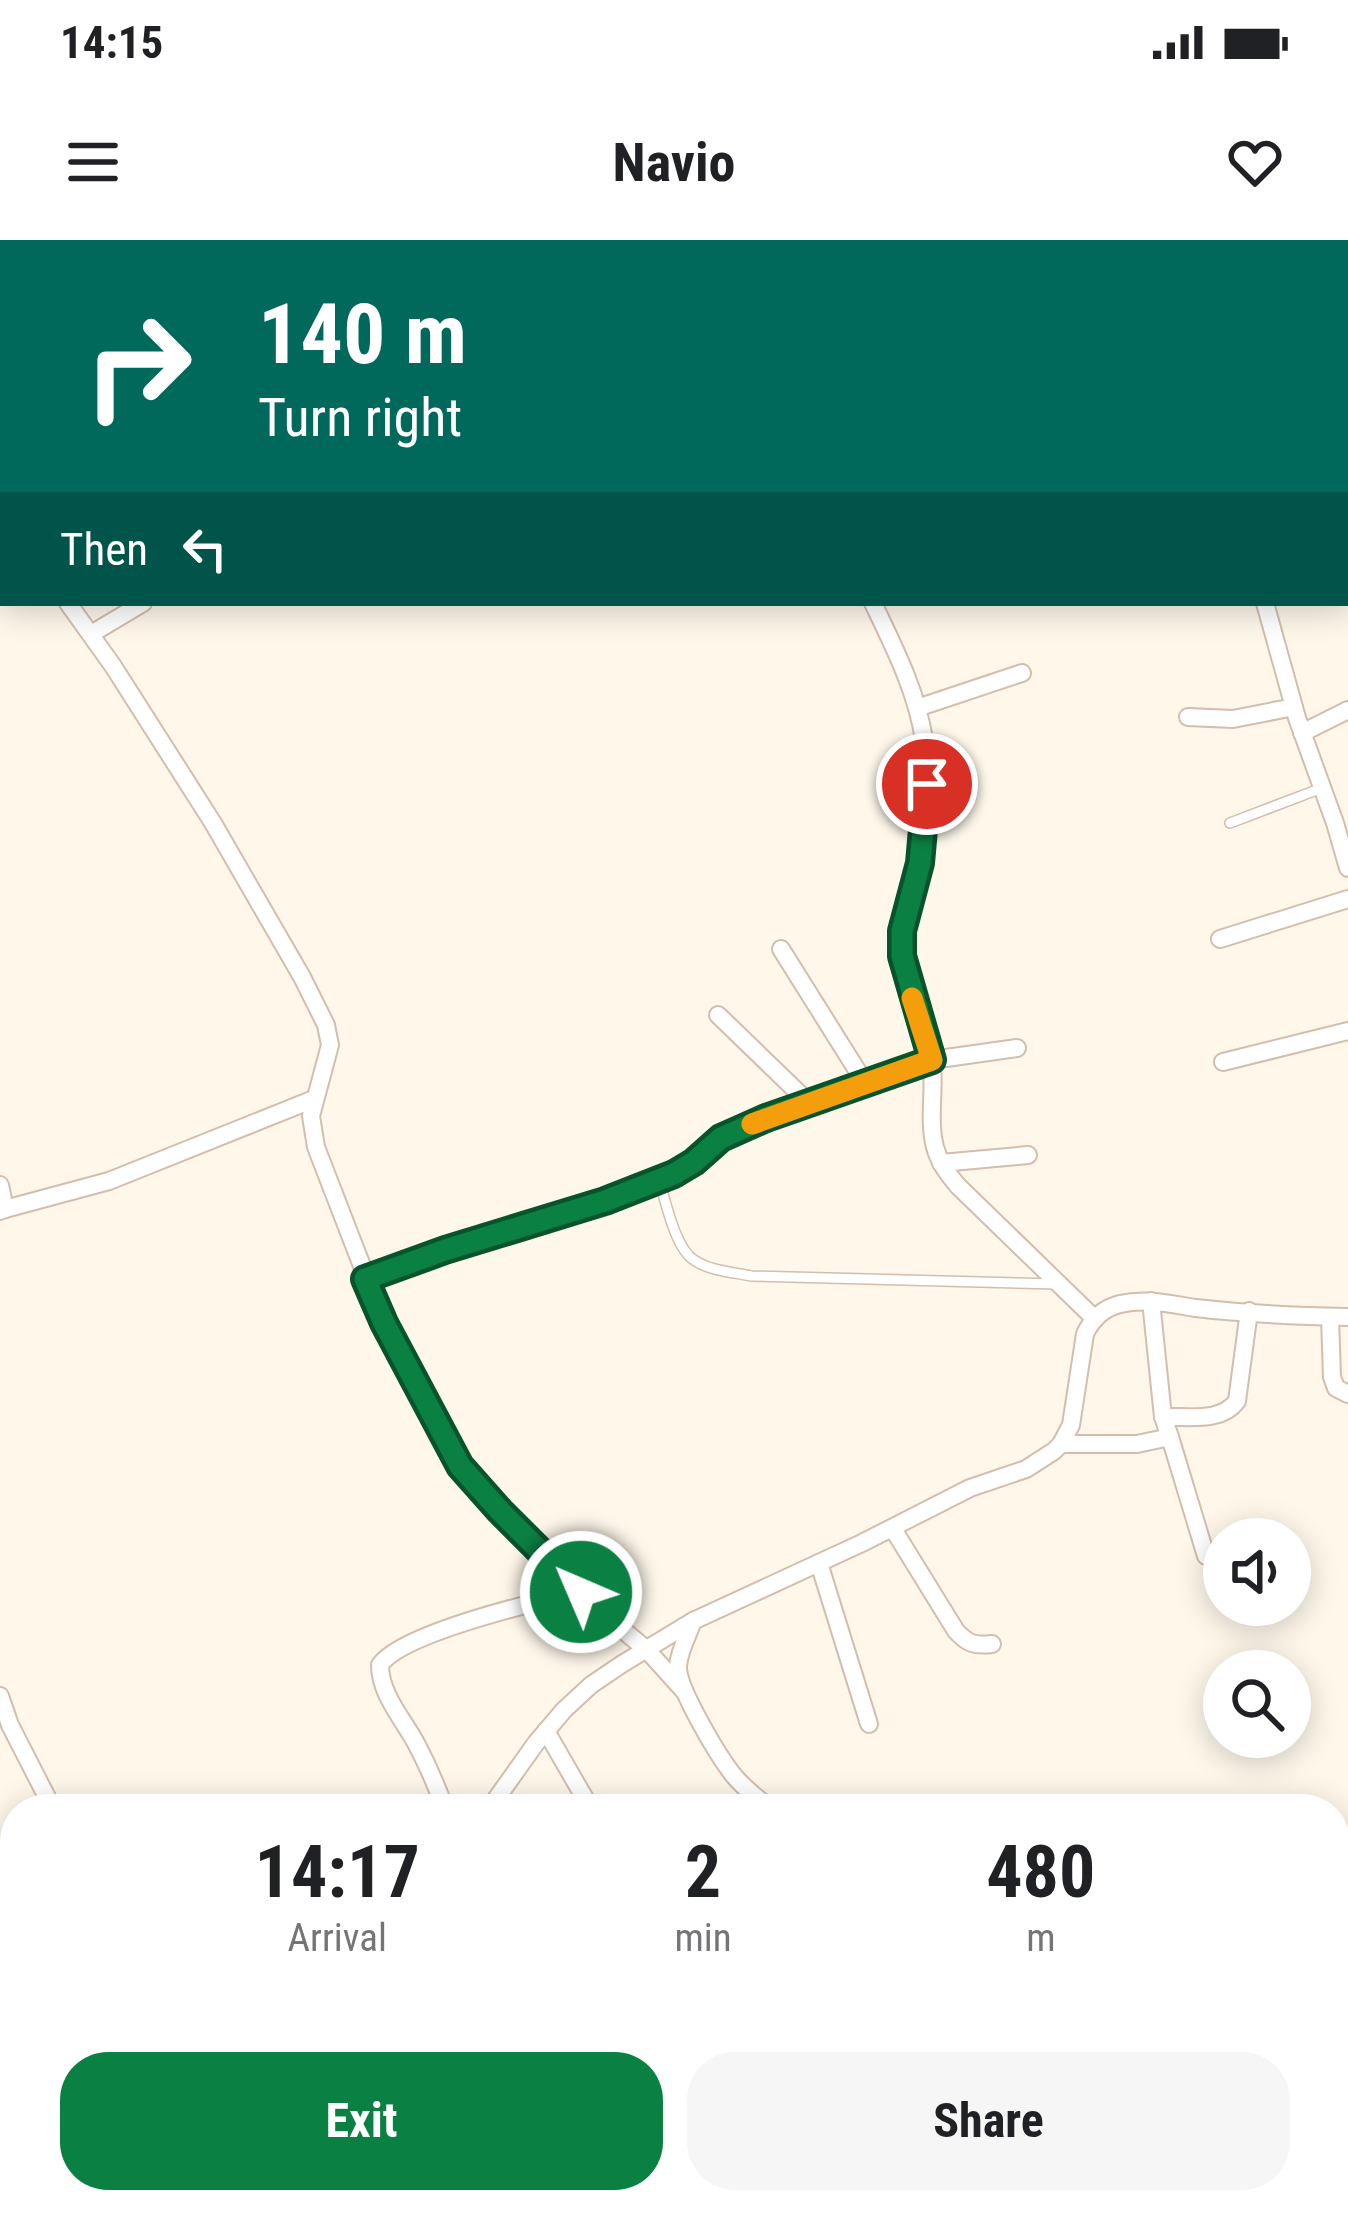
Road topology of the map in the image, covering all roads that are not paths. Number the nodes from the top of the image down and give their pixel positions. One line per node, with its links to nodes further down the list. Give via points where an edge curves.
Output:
1 (70, 606): 5 (street)
2 (138, 606): 5 (street)
3 (874, 606): 8 (street)
4 (1266, 606): 7 (street)
5 (91, 634): 24 (street, via 213,823 326,1025 330,1045)
6 (1022, 673): 8 (street)
7 (1294, 707): 10 (street, via 1233,719); 11 (street)
8 (917, 708): 21 (street, via 925,828 902,956)
9 (1348, 710): 11 (street)
10 (1188, 717)
11 (1301, 733): 12 (street)
12 (1322, 788): 13 (lane); 14 (street)
13 (1230, 823)
14 (1348, 868)
15 (1348, 899): 16 (street)
16 (1220, 939)
17 (781, 949): 23 (street)
18 (718, 1015): 25 (street)
19 (1348, 1030): 22 (street)
20 (1017, 1048): 21 (street)
21 (932, 1060): 23 (street); 27 (street)
22 (1222, 1062)
23 (866, 1083): 25 (street)
24 (314, 1099): 30 (street, via 110,1181); 31 (street, via 316,1147)
25 (809, 1103): 28 (street, via 721,1138)
26 (1028, 1154): 27 (street)
27 (940, 1163): 32 (street)
28 (658, 1180): 31 (street); 32 (lane, via 682,1248 714,1269)
29 (0, 1185): 30 (street)
30 (3, 1210)
31 (365, 1279): 44 (street, via 460,1466)
32 (1058, 1284): 36 (street)
33 (1151, 1300): 34 (street); 36 (street, via 1118,1304); 38 (street)
34 (1249, 1311): 35 (street); 38 (street, via 1232,1409)
35 (1339, 1317): 37 (street, via 1332,1377)
36 (1095, 1319): 40 (street)
37 (1348, 1394)
38 (1163, 1417): 39 (street)
39 (1170, 1437): 40 (street); 42 (street)
40 (1061, 1444): 41 (street, via 1026,1469)
41 (893, 1529): 43 (street); 46 (street, via 956,1631 976,1646)
42 (1203, 1546)
43 (819, 1562): 45 (street); 50 (street)
44 (581, 1592): 47 (street); 53 (street, via 448,1629 394,1650 380,1665)
45 (693, 1621): 47 (street); 48 (street, via 678,1664)
46 (992, 1644)
47 (646, 1650): 48 (street); 51 (street, via 591,1685)
48 (684, 1690): 56 (street, via 716,1750)
49 (0, 1696): 52 (street)
50 (869, 1724)
51 (546, 1731): 54 (street); 55 (street)
52 (45, 1794)
53 (439, 1794)
54 (500, 1794)
55 (582, 1794)
56 (753, 1794)

